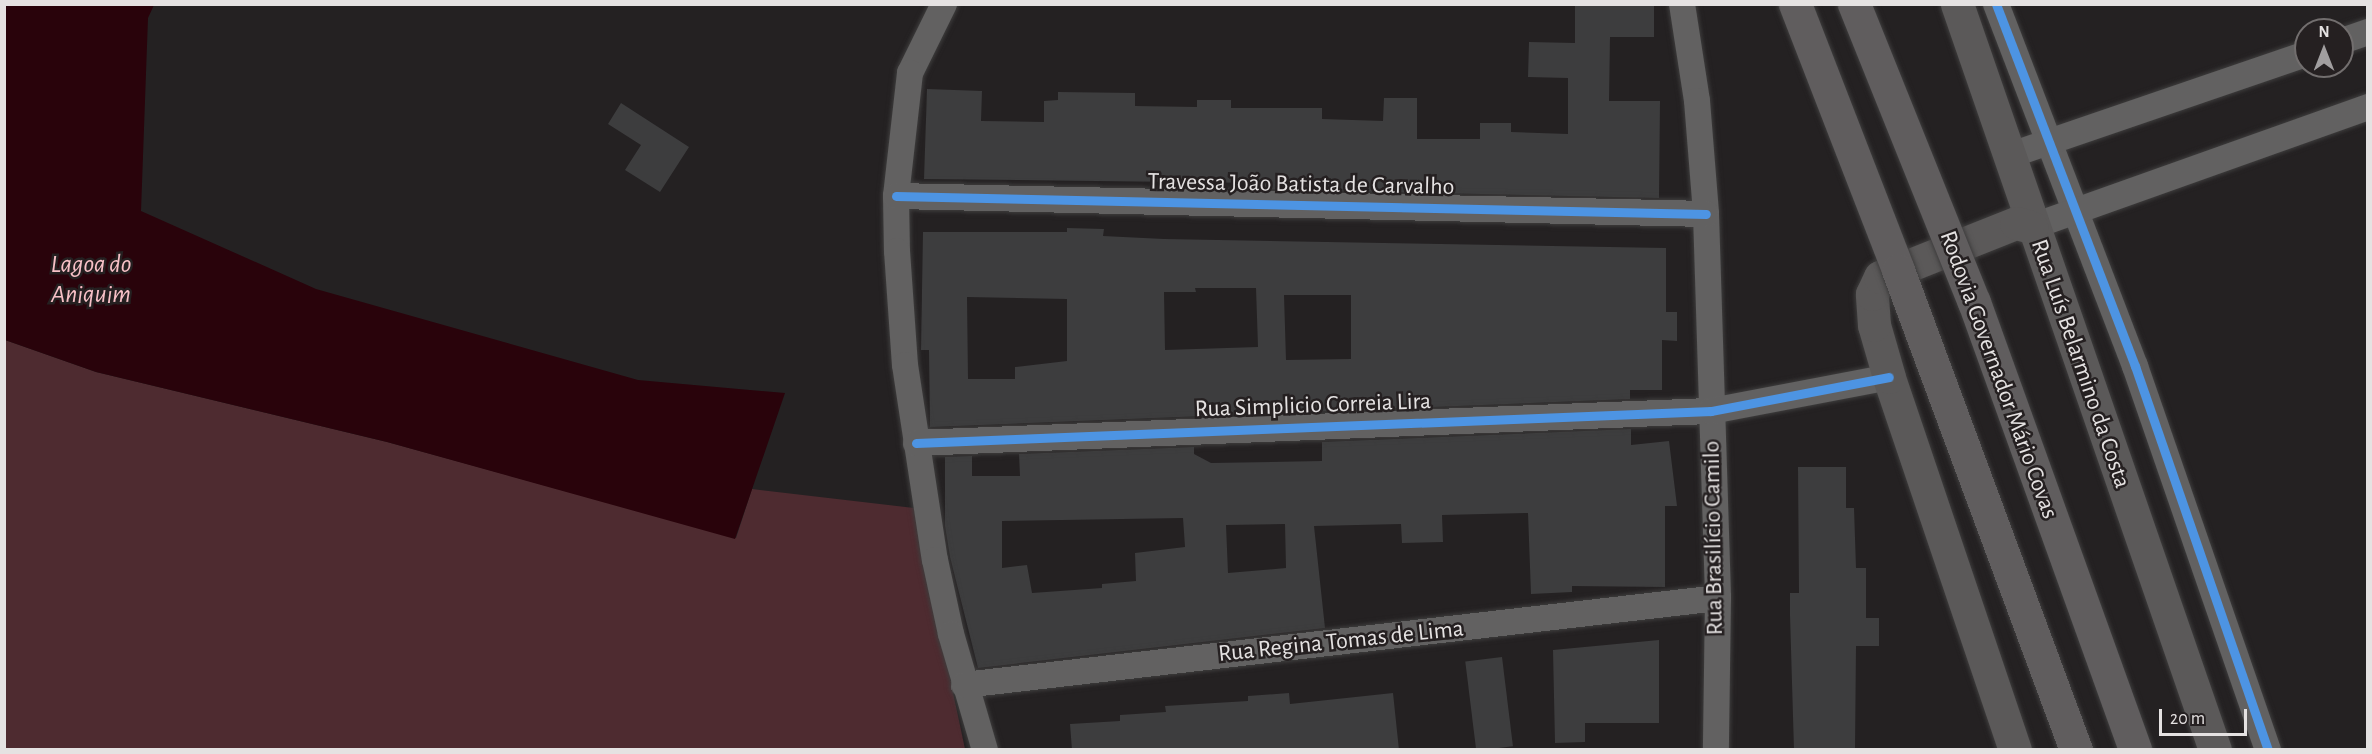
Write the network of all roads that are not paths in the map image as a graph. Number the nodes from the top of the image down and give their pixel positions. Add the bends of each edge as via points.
1 (944, 4) edge
2 (1682, 4) edge
3 (1795, 4) edge
4 (1854, 4) edge
5 (1957, 4) edge
6 (1996, 4) edge
7 (2294, 58) edge
8 (2367, 107) edge
9 (2048, 144) junction
10 (2008, 156) junction
11 (896, 196) junction
12 (1706, 214) junction
13 (2076, 214) junction
14 (2031, 227) junction
15 (1889, 377) junction
16 (1711, 411) junction
17 (916, 443) junction
18 (1718, 598) junction
19 (964, 685) junction
20 (985, 750) edge
21 (1716, 750) edge
22 (2015, 750) edge
23 (2076, 750) edge
24 (2135, 750) edge
25 (2215, 750) edge
26 (2268, 750) edge

1 - 11 street via 910,73
2 - 12 street, Rua Brasilício Camilo via 1697,101
3 - 23 highway, bridge
4 - 24 highway, Rodovia Governador Mário Covas, bridge via 1974,303
5 - 10 main road
6 - 9 street
7 - 9 street
8 - 13 street
9 - 10 street
9 - 13 street
10 - 14 main road
11 - 12 street, Travessa João Batista de Carvalho
11 - 17 street via 905,365
12 - 16 street, Rua Brasilício Camilo
13 - 14 street
13 - 26 street via 2135,366
14 - 15 main road, Rua Luís Belarmino da Costa via 2016,223 1880,277 1872,294 1874,326
14 - 25 main road, Rua Luís Belarmino da Costa
15 - 16 street, Rua Simplicio Correia Lira
15 - 22 main road, Rua Luís Belarmino da Costa
16 - 17 street, Rua Simplicio Correia Lira
16 - 18 street, Rua Brasilício Camilo
17 - 19 street via 935,560
18 - 19 street, Rua Regina Tomas de Lima
18 - 21 street, Rua Brasilício Camilo
19 - 20 street

